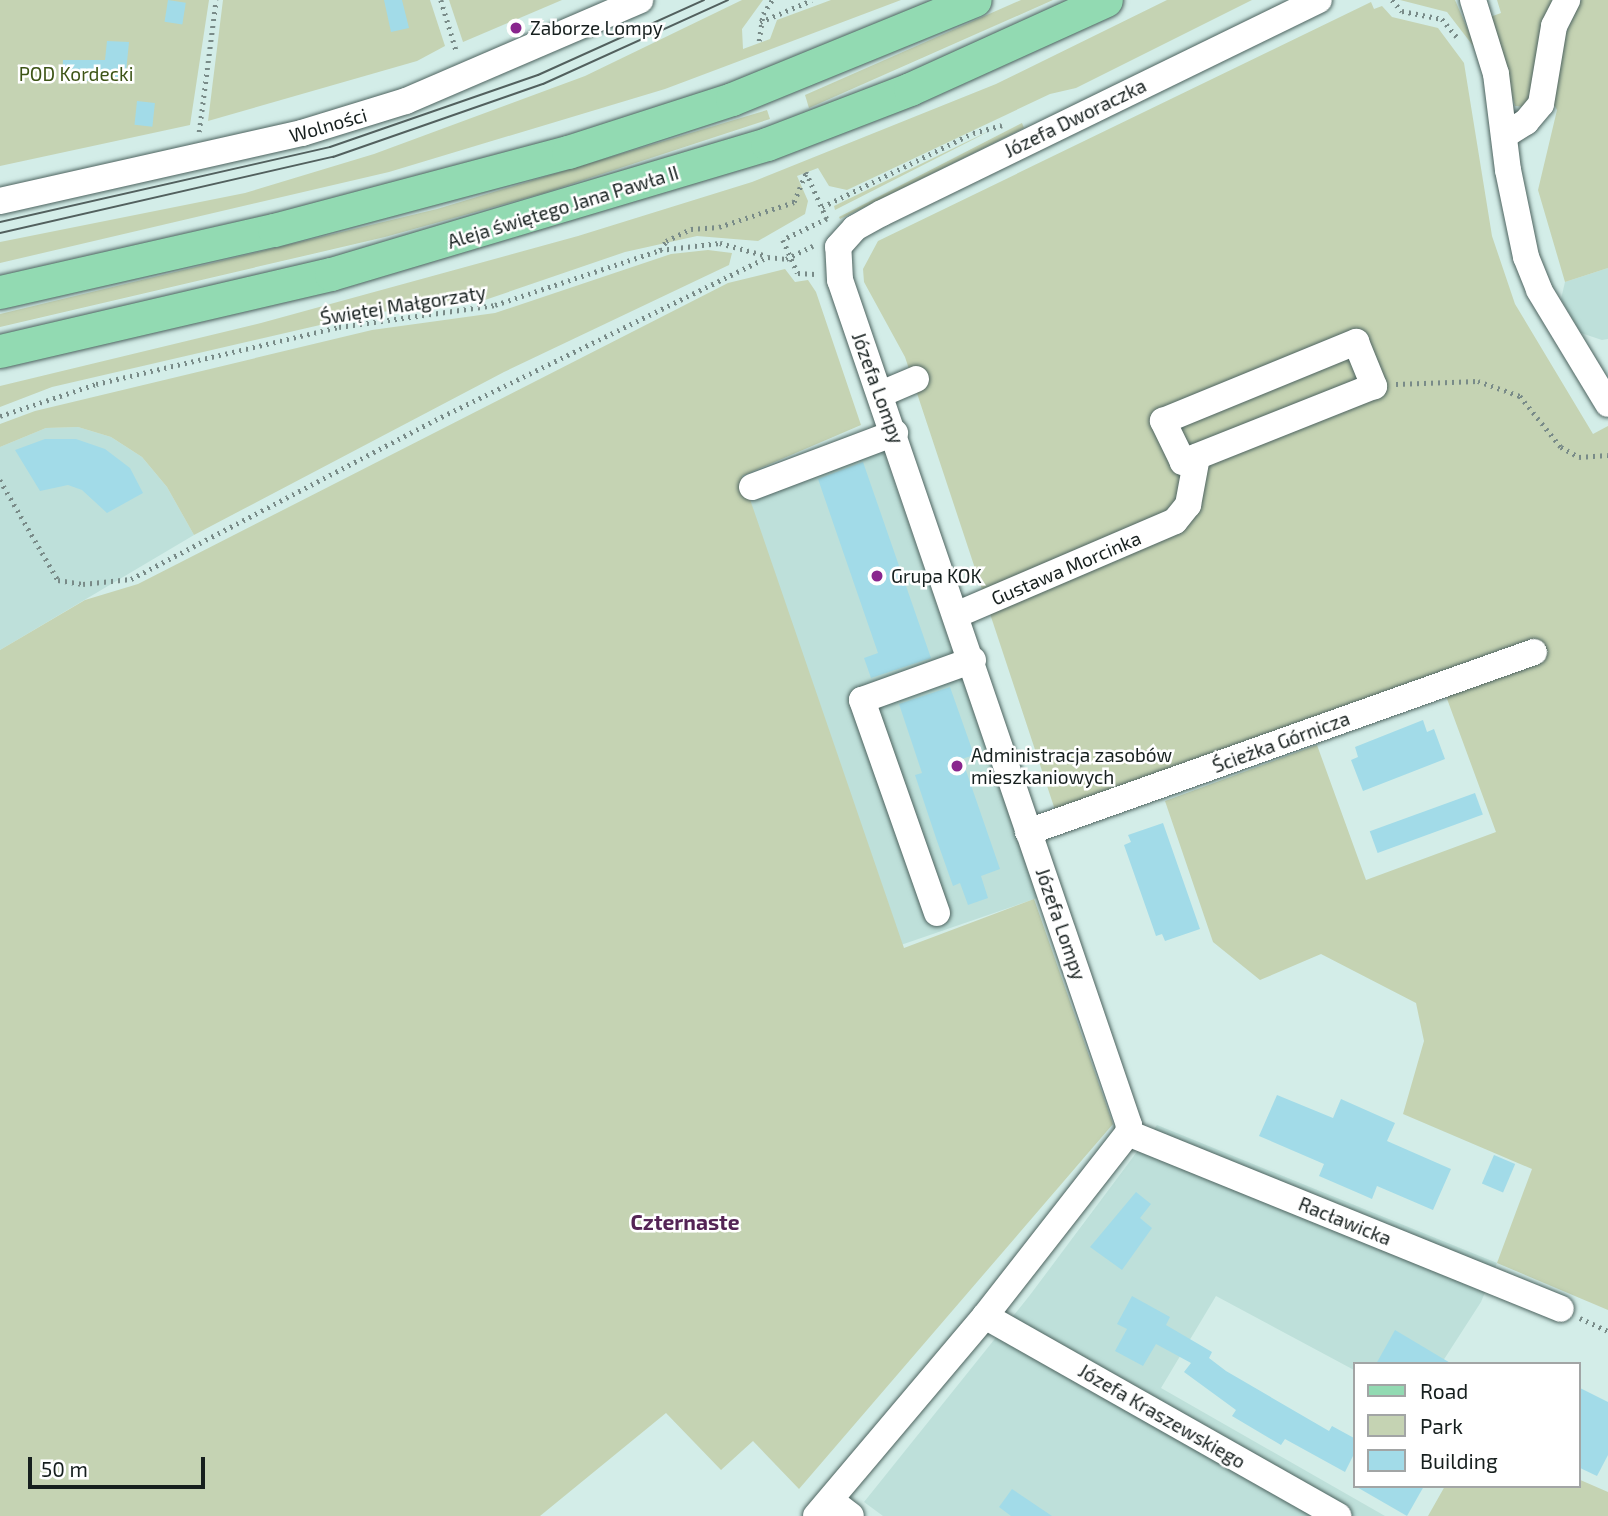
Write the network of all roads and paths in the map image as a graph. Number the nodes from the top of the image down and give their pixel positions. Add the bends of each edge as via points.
1 (216, 0) edge
2 (441, 0) edge
3 (640, 0) edge
4 (772, 0) edge
5 (812, 0) edge
6 (975, 0) edge
7 (1106, 0) edge
8 (1319, 0) edge
9 (1473, 0) edge
10 (1567, 0) edge
11 (760, 22) junction
12 (759, 41) dead end
13 (457, 53) dead end
14 (1003, 124) dead end
15 (199, 132) dead end
16 (1505, 135) junction
17 (806, 172) dead end
18 (0, 201) edge
19 (822, 207) dead end
20 (838, 247) junction
21 (660, 250) junction
22 (768, 257) junction
23 (0, 292) edge
24 (0, 351) edge
25 (1598, 366) edge
26 (916, 379) dead end
27 (1374, 386) junction
28 (881, 394) junction
29 (1608, 404) edge
30 (0, 415) edge
31 (895, 433) junction
32 (1608, 455) edge
33 (1197, 457) junction
34 (0, 480) edge
35 (752, 487) dead end
36 (956, 614) junction
37 (1534, 652) dead end
38 (973, 660) junction
39 (1028, 832) junction
40 (937, 913) dead end
41 (1128, 1133) junction
42 (1561, 1309) dead end
43 (985, 1316) junction
44 (832, 1511) edge
45 (1338, 1516) edge

1 - 15 path
2 - 13 path
3 - 18 street, Wolności via 406,101 290,136
4 - 11 path
5 - 11 path
6 - 23 main road via 732,99 568,152 274,230
7 - 24 main road, Aleja świętego Jana Pawła II via 910,89 743,152 331,274
8 - 20 street, Józefa Dworaczka via 873,217
9 - 16 street via 1496,74
10 - 16 street via 1554,26 1541,104 1526,122
11 - 12 path
14 - 19 path via 973,133
16 - 25 street via 1515,214 1539,290
17 - 21 path via 794,202 719,227 691,229 666,241
20 - 22 path via 815,245 786,259
20 - 28 street, Józefa Lompy via 840,280
21 - 22 path, Świętej Małgorzaty via 720,243
21 - 30 path, Świętej Małgorzaty via 495,304 339,327 96,384
22 - 34 path via 435,419 131,579 83,584 58,580
25 - 29 street
26 - 28 street
27 - 32 path via 1478,381 1520,396 1560,447 1579,457
27 - 33 street
27 - 33 street via 1356,342 1163,421 1182,462
28 - 31 street, Józefa Lompy
31 - 35 street
31 - 36 street, Józefa Lompy
33 - 36 street, Gustawa Morcinka via 1188,505 1175,521
36 - 38 street, Józefa Lompy
37 - 39 street, Ścieżka Górnicza
38 - 39 street, Józefa Lompy
38 - 40 street via 862,700
39 - 41 street, Józefa Lompy via 1127,1116
41 - 42 street, Racławicka
41 - 43 street
43 - 44 street
43 - 45 street, Józefa Kraszewskiego

